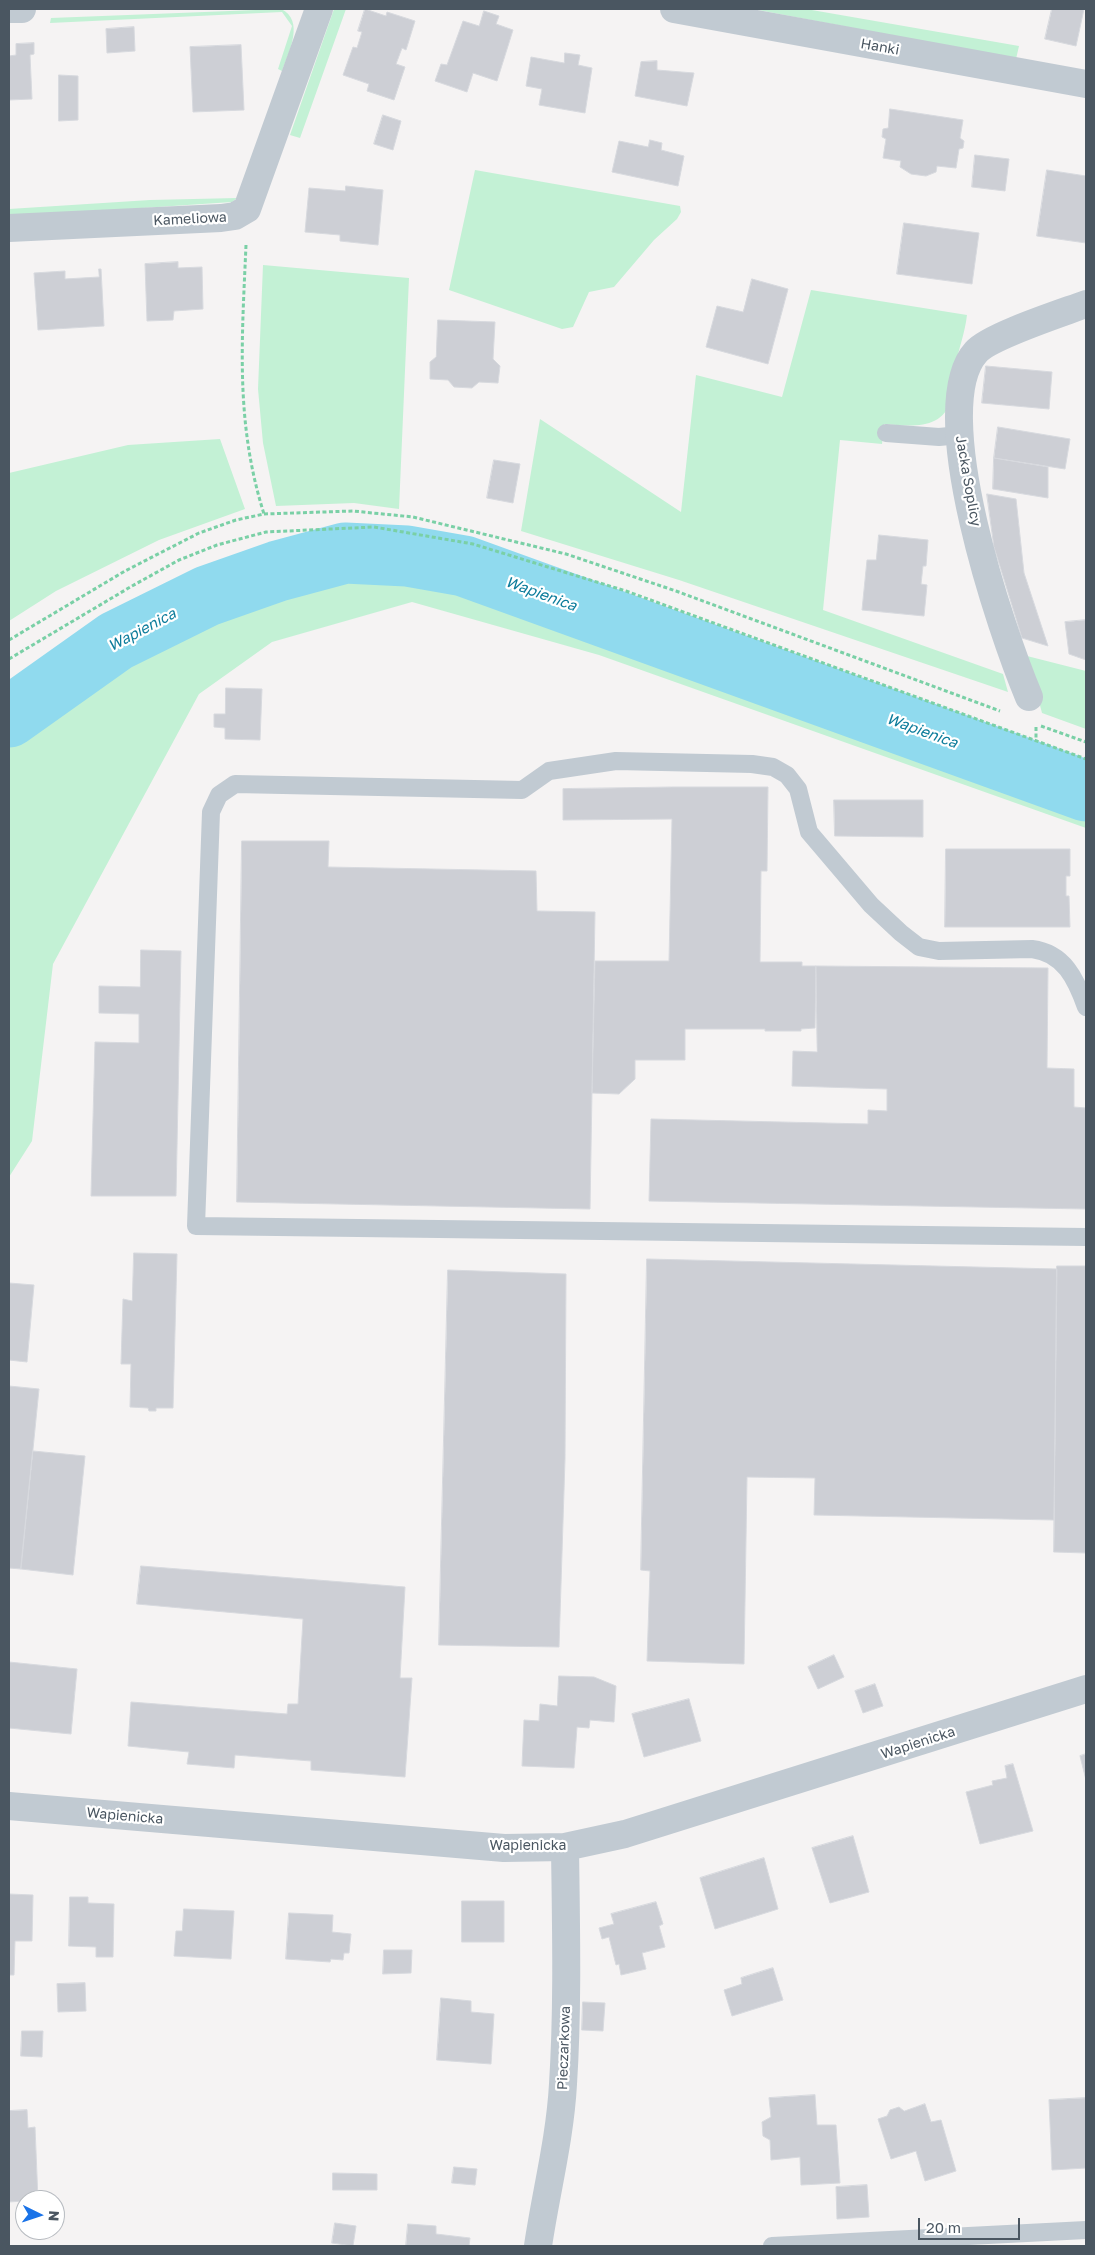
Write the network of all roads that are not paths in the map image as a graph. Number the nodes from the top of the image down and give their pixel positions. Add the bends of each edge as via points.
1 (9, 9) edge
2 (22, 9) edge
3 (319, 9) edge
4 (674, 9) edge
5 (1086, 84) edge
6 (9, 228) edge
7 (1086, 304) edge
8 (886, 434) dead end
9 (960, 434) junction
10 (1029, 698) dead end
11 (1086, 1007) edge
12 (1086, 1237) edge
13 (1086, 1689) edge
14 (9, 1806) edge
15 (565, 1848) junction
16 (1086, 2230) edge
17 (542, 2246) edge
18 (772, 2246) edge

1 - 2 street
3 - 6 street, Kameliowa via 247,209 235,216 221,218
4 - 5 street, Hanki
7 - 9 street, Jacka Soplicy via 995,339 974,353 962,385
8 - 9 lane via 939,437
9 - 10 street, Jacka Soplicy via 969,500 981,548 1012,655
11 - 12 lane via 1080,989 1067,969 1057,957 1045,951 939,951 919,947 872,905 809,832 798,790 787,775 773,767 616,761 549,770 522,790 235,784 219,795 211,812 196,1226
13 - 15 street, Wapienicka via 624,1834
14 - 15 street, Wapienicka via 504,1848
15 - 17 street, Pieczarkowa via 563,2085
16 - 18 lane

